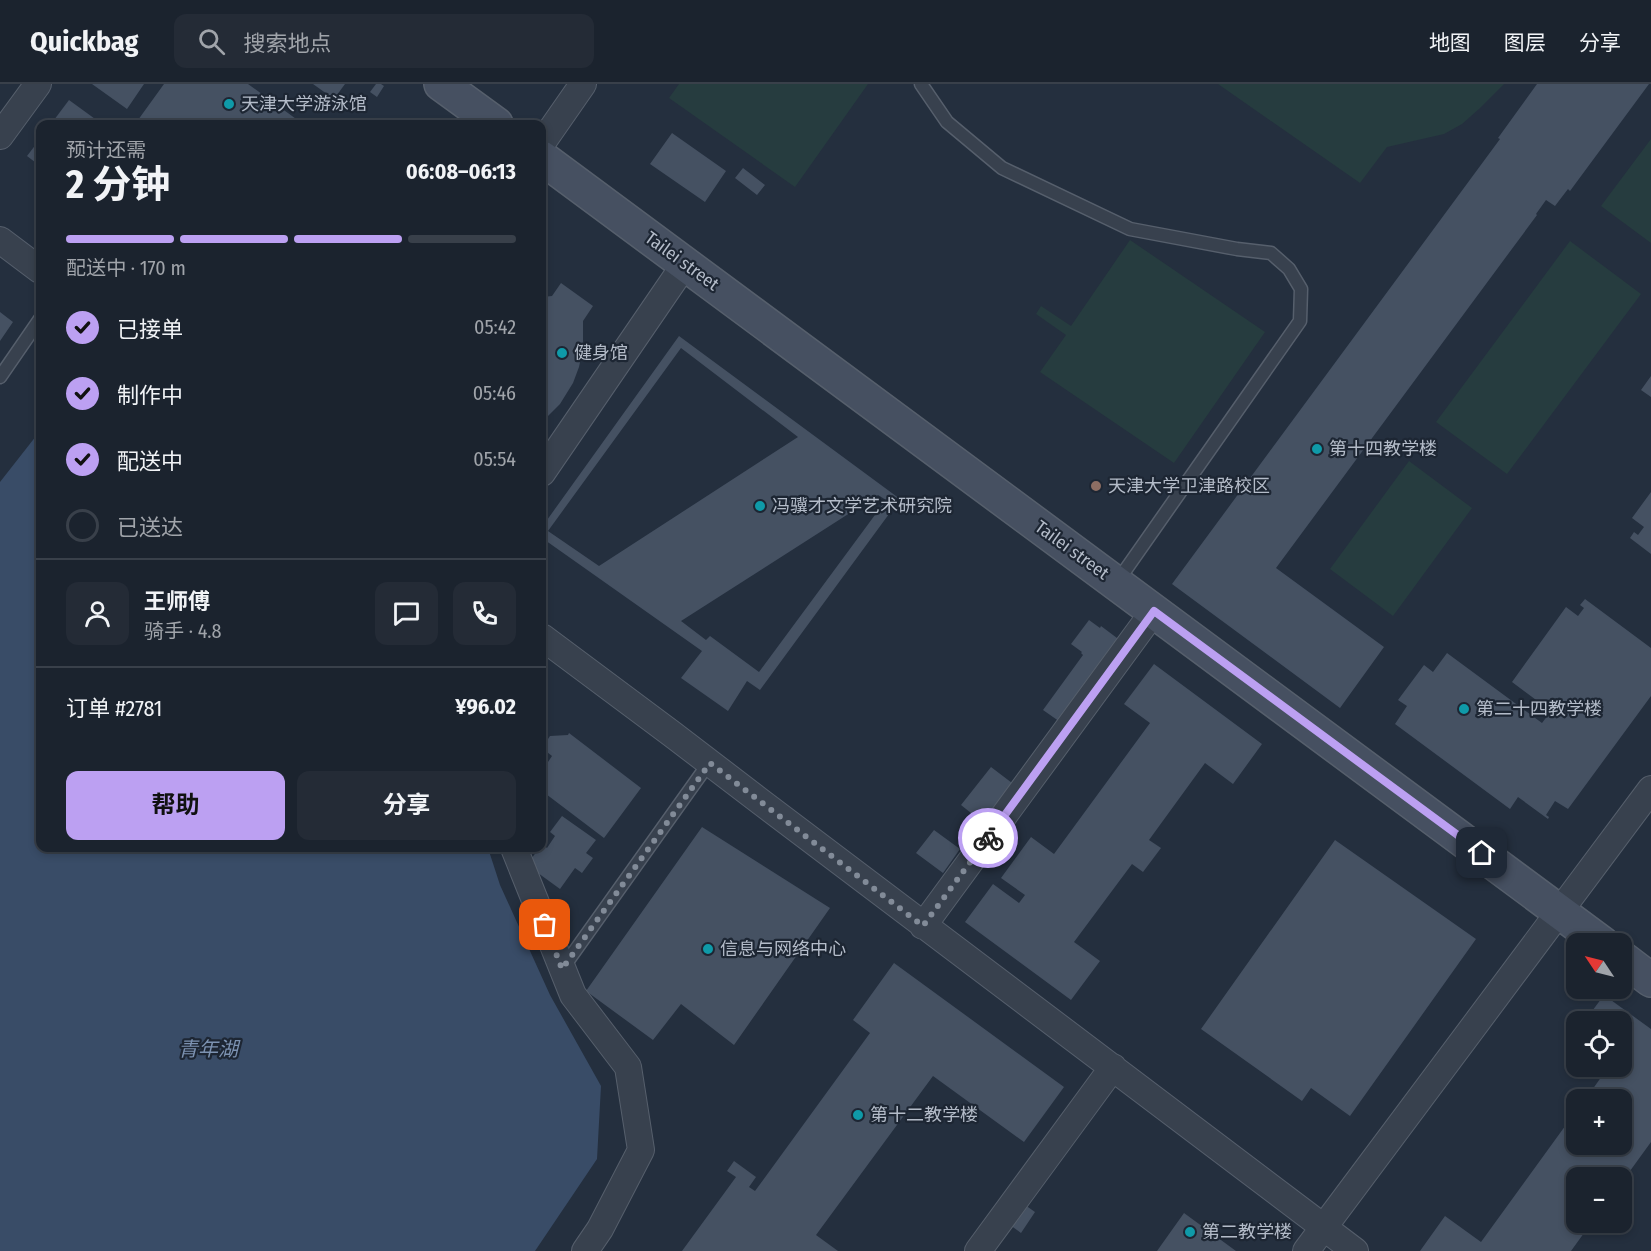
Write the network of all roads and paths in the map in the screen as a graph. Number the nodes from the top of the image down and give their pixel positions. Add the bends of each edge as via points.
1 (38, 84) edge
2 (441, 84) edge
3 (583, 84) edge
4 (921, 84) edge
5 (490, 120) edge
6 (0, 136) edge
7 (546, 136) edge
8 (546, 161) edge
9 (0, 240) edge
10 (685, 264) junction
11 (36, 267) edge
12 (36, 325) edge
13 (0, 377) edge
14 (546, 467) edge
15 (1116, 583) junction
16 (1154, 611) junction
17 (546, 640) edge
18 (710, 763) junction
19 (1651, 789) edge
20 (516, 852) edge
21 (1559, 910) junction
22 (923, 926) junction
23 (1589, 933) edge
24 (1632, 966) edge
25 (562, 969) junction
26 (1651, 980) edge
27 (1113, 1068) junction
28 (1324, 1227) junction
29 (585, 1251) edge
30 (978, 1251) edge
31 (1306, 1251) edge
32 (1355, 1251) edge

1 - 6 street
2 - 5 street
3 - 7 street
4 - 15 lane via 946,122 1002,168 1130,229 1272,253 1289,269 1301,289 1300,321
8 - 10 street, Tailei street
9 - 11 street
10 - 14 street
10 - 15 street, Tailei street
12 - 13 lane
15 - 16 street, Tailei street
16 - 21 street, Tailei street
16 - 22 street
17 - 18 street
18 - 22 street
18 - 25 lane
19 - 21 street
20 - 25 street
21 - 23 street, Tailei street
21 - 28 street
22 - 27 street
24 - 26 street
25 - 29 street via 573,995 628,1067 641,1150
27 - 28 street
27 - 30 street
28 - 31 street
28 - 32 street

